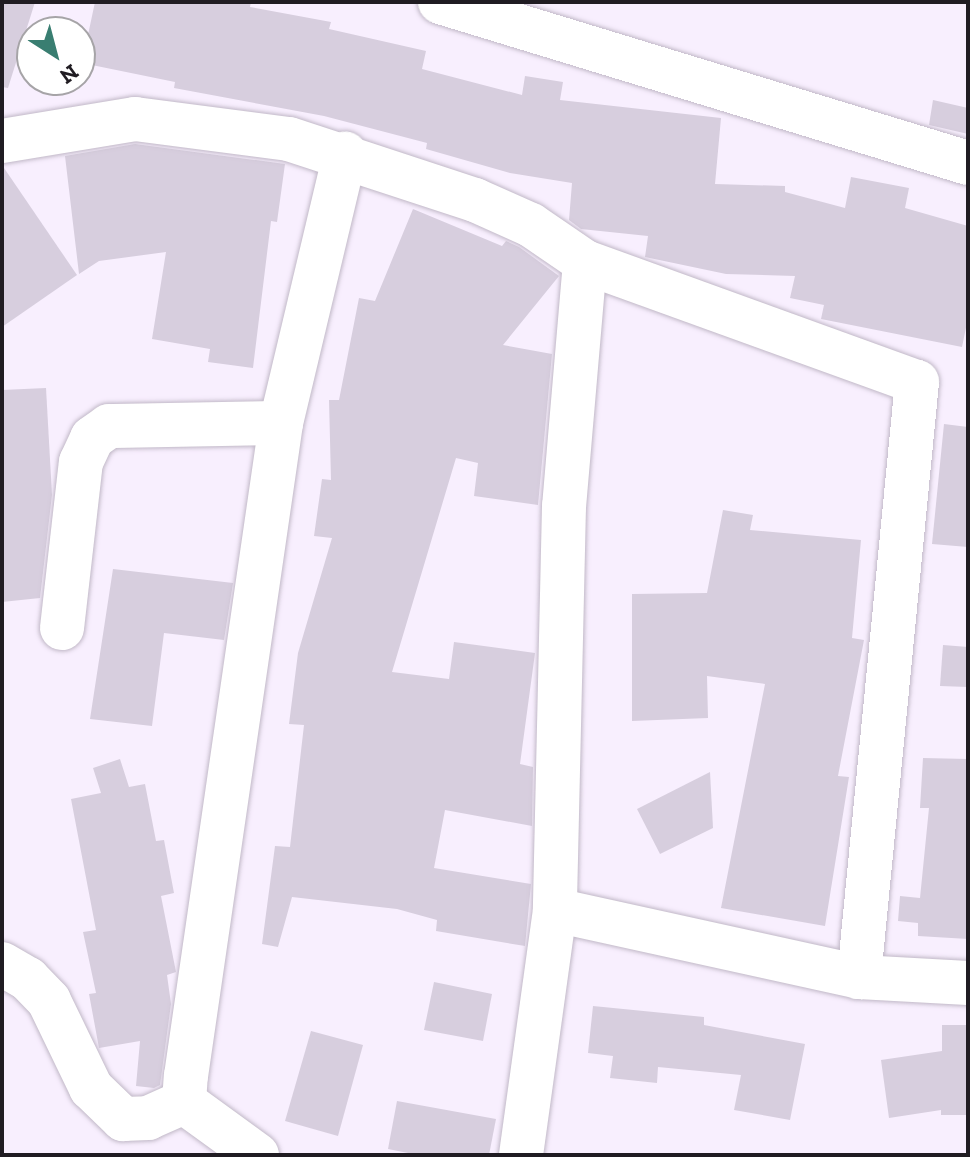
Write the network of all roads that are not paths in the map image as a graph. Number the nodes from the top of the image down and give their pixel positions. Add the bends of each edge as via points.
1 (440, 2) edge
2 (2, 141) edge
3 (345, 154) junction
4 (968, 163) edge
5 (585, 262) junction
6 (281, 423) junction
7 (62, 628) dead end
8 (555, 910) junction
9 (2, 964) edge
10 (859, 977) junction
11 (968, 983) edge
12 (184, 1102) junction
13 (257, 1155) edge
14 (521, 1155) edge

1 - 4 street
2 - 3 street via 135,119 289,139
3 - 5 street via 517,219
3 - 6 street
5 - 8 street via 564,506
5 - 10 street via 917,382
6 - 7 street via 109,426 92,438 81,462
6 - 12 street
8 - 10 street
8 - 14 street
9 - 12 street via 28,979 49,1001 91,1088 123,1119 148,1118
10 - 11 street
12 - 13 street

